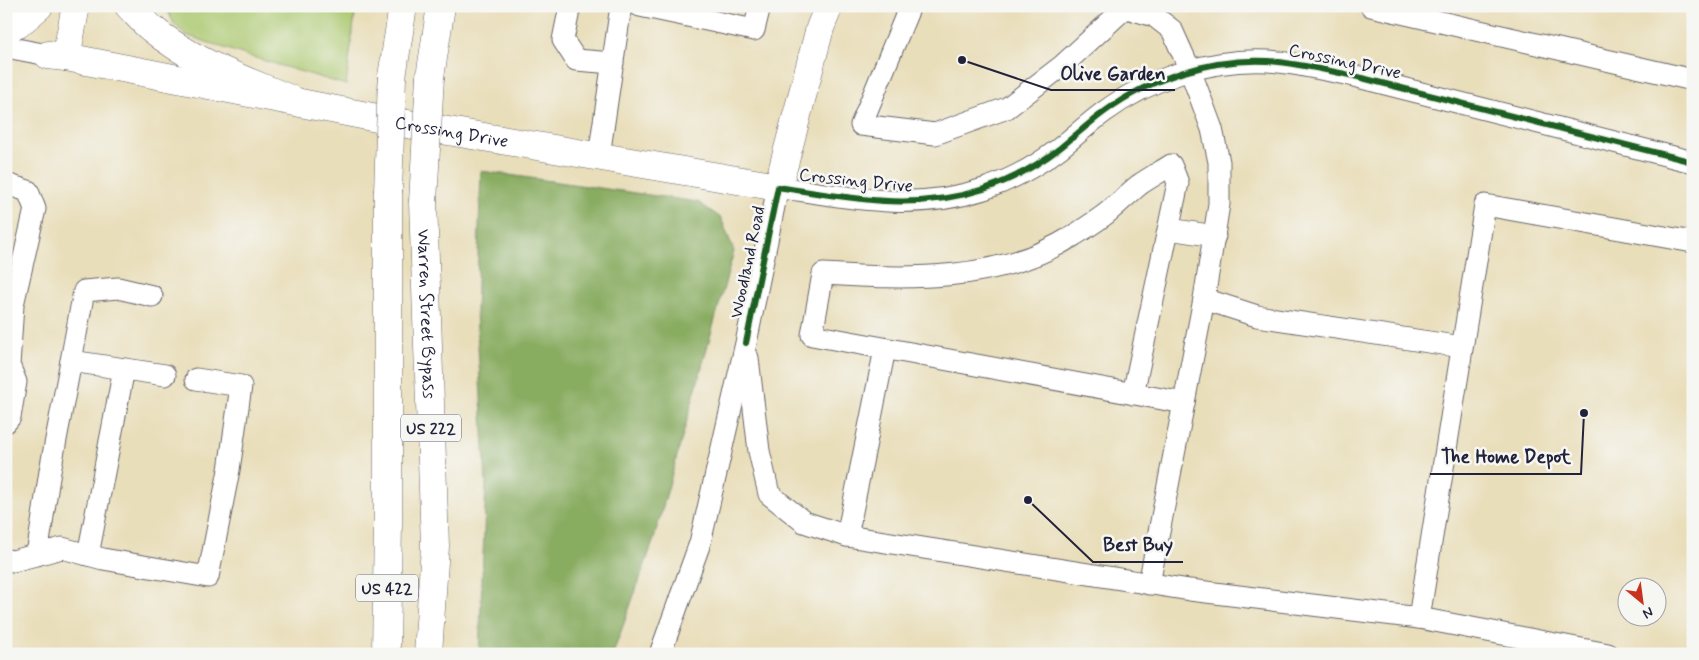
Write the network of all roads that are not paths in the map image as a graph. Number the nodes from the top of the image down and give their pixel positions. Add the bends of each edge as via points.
1 (38, 6) edge
2 (57, 6) edge
3 (76, 6) edge
4 (129, 6) edge
5 (398, 6) edge
6 (403, 6) edge
7 (570, 6) edge
8 (621, 6) edge
9 (640, 6) edge
10 (760, 6) edge
11 (829, 6) edge
12 (910, 6) edge
13 (1371, 6) edge
14 (1123, 7) edge
15 (441, 13) edge
16 (6, 29) edge
17 (397, 44) junction
18 (6, 47) edge
19 (57, 56) junction
20 (613, 63) junction
21 (1190, 70) junction
22 (1693, 80) edge
23 (297, 102) junction
24 (599, 156) junction
25 (1693, 162) edge
26 (6, 184) edge
27 (778, 187) junction
28 (1169, 229) junction
29 (1214, 236) junction
30 (1693, 242) edge
31 (152, 296) dead end
32 (1204, 299) junction
33 (10, 304) edge
34 (746, 343) junction
35 (1462, 346) junction
36 (885, 349) junction
37 (71, 361) junction
38 (124, 369) junction
39 (164, 375) dead end
40 (196, 379) dead end
41 (1133, 394) junction
42 (1184, 403) junction
43 (6, 422) edge
44 (388, 522) junction
45 (847, 536) junction
46 (37, 555) junction
47 (88, 555) junction
48 (6, 560) edge
49 (1149, 584) junction
50 (1419, 618) junction
51 (372, 654) edge
52 (386, 654) edge
53 (428, 654) edge
54 (660, 654) edge
55 (1608, 654) edge

1 - 16 main road via 18,24
2 - 19 main road
3 - 19 main road
4 - 23 main road via 170,42 218,68
5 - 17 main road
6 - 17 main road, Warren Street Bypass / US 222
7 - 20 street via 563,40 576,60
8 - 20 street
9 - 10 street via 754,30
11 - 27 main road, Woodland Road via 820,28
12 - 14 street via 861,124 935,134 1007,108 1063,65
13 - 22 street
14 - 21 street via 1154,16 1172,30
15 - 53 main road, Warren Street Bypass / US 222, bridge via 430,78 423,202 435,546
17 - 44 main road, Warren Street Bypass / US 222, bridge via 392,77 388,192
18 - 19 street, Crossing Drive
19 - 23 main road, Crossing Drive
20 - 24 street
21 - 25 street, Crossing Drive via 1248,61 1302,66 1363,78
21 - 27 street, Crossing Drive via 1160,80 1127,97 1045,159 984,189 951,198 916,202 878,201
21 - 29 street via 1212,129 1219,162 1219,204
23 - 24 main road, Crossing Drive
24 - 27 main road, Crossing Drive
26 - 33 street via 28,191 36,209
27 - 34 street, Woodland Road
28 - 29 street
28 - 36 street via 1178,183 1171,165 1139,185 1073,236 1047,251 1008,264 969,273 928,277 823,274 812,335
28 - 41 street
29 - 32 street
30 - 35 street via 1485,205
31 - 37 street via 118,288 84,291
32 - 35 street via 1257,316
32 - 42 street
33 - 43 street via 9,365 16,382 10,417
34 - 45 street via 759,452 769,494 804,522
34 - 54 street, Woodland Road via 700,543
35 - 50 street
36 - 41 street
36 - 45 street
37 - 38 street
37 - 46 street
38 - 39 street
38 - 47 street
40 - 47 street via 241,386 208,577
41 - 42 street
42 - 49 street
44 - 51 main road, US 222
44 - 52 main road, Warren Street Bypass / US 422
45 - 49 street
46 - 47 street via 62,548
46 - 48 street
49 - 50 street
50 - 55 street

